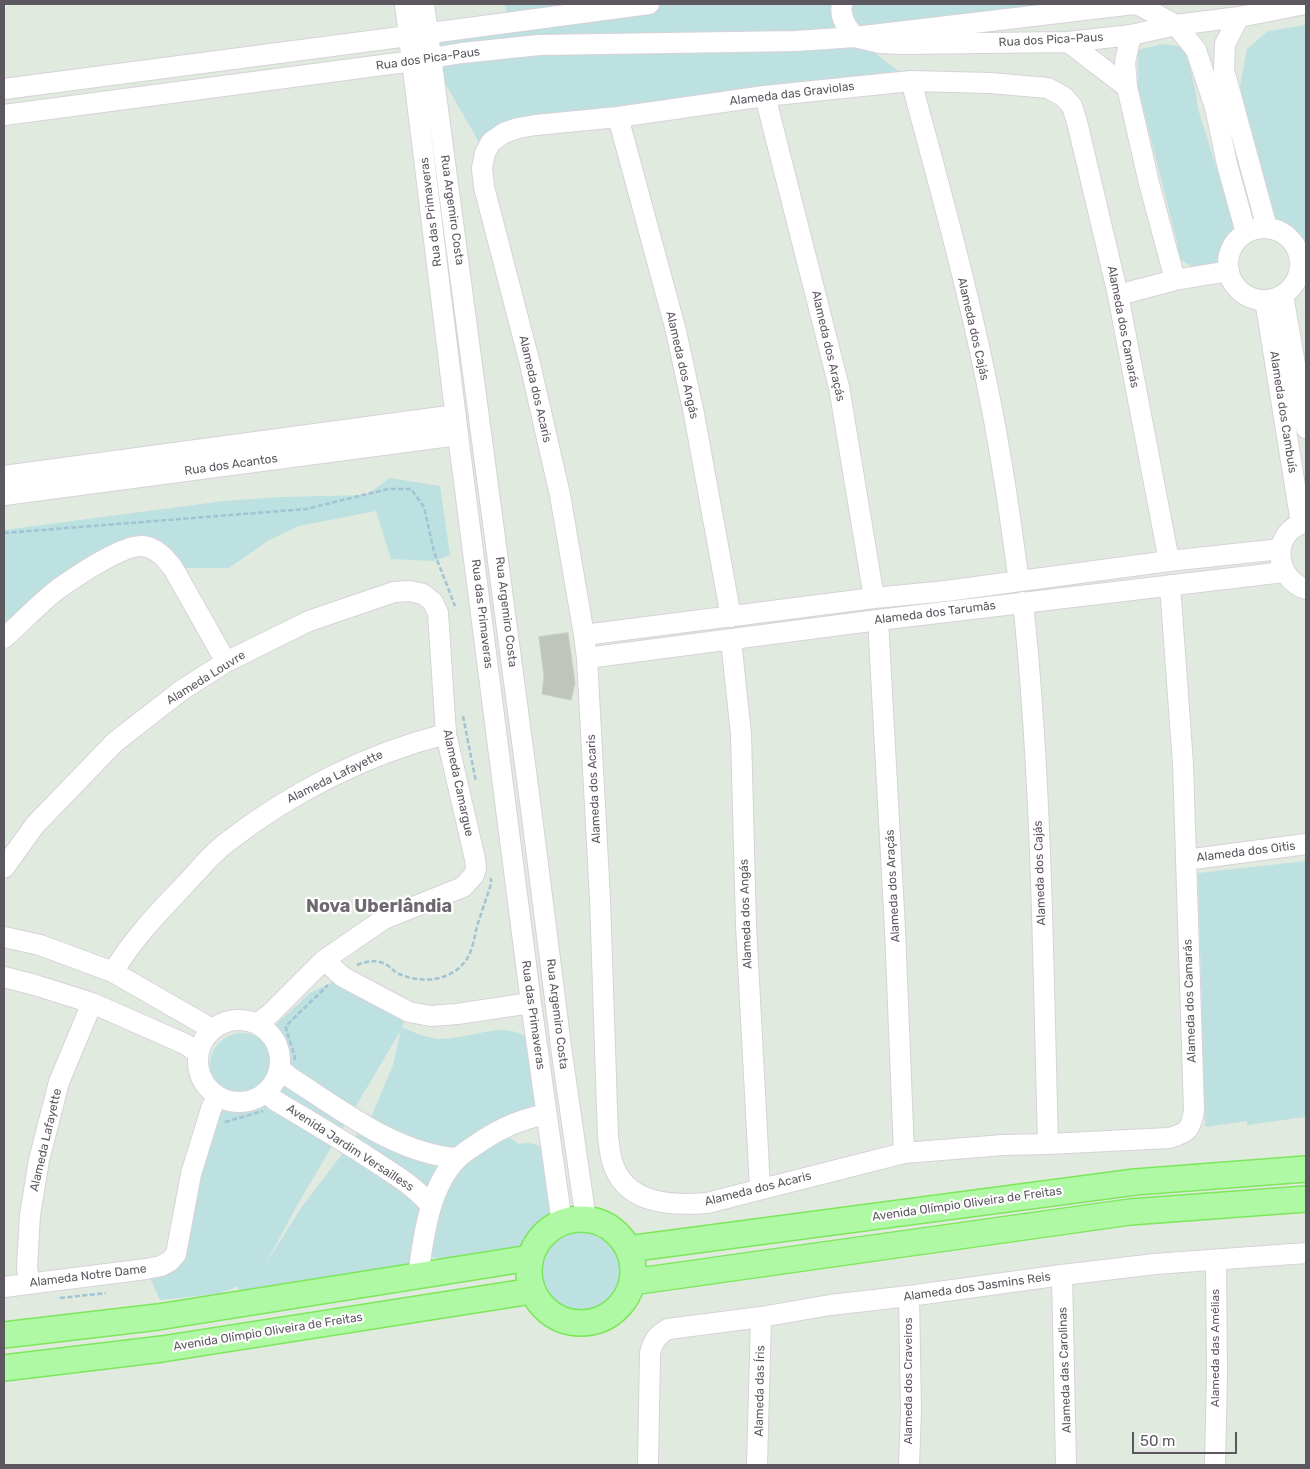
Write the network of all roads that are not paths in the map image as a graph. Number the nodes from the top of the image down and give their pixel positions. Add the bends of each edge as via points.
1 (405, 4) edge
2 (424, 4) edge
3 (650, 4) edge
4 (842, 4) edge
5 (1136, 4) edge
6 (1305, 4) edge
7 (1239, 17) junction
8 (1176, 26) junction
9 (418, 34) junction
10 (1130, 35) junction
11 (855, 37) junction
12 (1068, 42) junction
13 (422, 60) junction
14 (911, 81) junction
15 (1126, 87) junction
16 (4, 89) edge
17 (765, 96) junction
18 (1064, 97) joint
19 (1224, 105) junction
20 (4, 115) edge
21 (618, 117) junction
22 (518, 128) joint
23 (1251, 169) junction
24 (1230, 175) junction
25 (1267, 228) junction
26 (1246, 233) junction
27 (1303, 254) edge
28 (1229, 271) junction
29 (1175, 280) junction
30 (1118, 295) junction
31 (1274, 297) junction
32 (456, 415) junction
33 (1306, 428) edge
34 (458, 435) junction
35 (4, 476) edge
36 (4, 495) edge
37 (1304, 523) edge
38 (1281, 549) junction
39 (1168, 562) junction
40 (1094, 571) junction
41 (1284, 572) junction
42 (1019, 580) junction
43 (1170, 585) junction
44 (1306, 589) edge
45 (946, 591) junction
46 (1096, 594) junction
47 (874, 598) junction
48 (433, 602) joint
49 (1023, 602) junction
50 (799, 608) junction
51 (949, 611) junction
52 (731, 617) junction
53 (878, 620) junction
54 (802, 630) junction
55 (584, 635) junction
56 (4, 638) edge
57 (731, 640) junction
58 (587, 658) junction
59 (226, 662) junction
60 (446, 734) junction
61 (532, 809) junction
62 (507, 812) junction
63 (1306, 844) edge
64 (1186, 860) junction
65 (4, 868) edge
66 (4, 937) edge
67 (324, 960) junction
68 (113, 972) junction
69 (4, 977) edge
70 (531, 1002) junction
71 (92, 1003) junction
72 (258, 1023) junction
73 (212, 1029) junction
74 (538, 1052) junction
75 (198, 1053) junction
76 (562, 1054) junction
77 (286, 1074) junction
78 (218, 1096) junction
79 (271, 1097) junction
80 (546, 1114) junction
81 (365, 1124) junction
82 (1048, 1144) junction
83 (352, 1146) junction
84 (904, 1152) junction
85 (458, 1158) junction
86 (1306, 1169) edge
87 (760, 1188) junction
88 (1306, 1198) edge
89 (431, 1206) junction
90 (586, 1220) junction
91 (562, 1223) junction
92 (628, 1249) junction
93 (1306, 1253) edge
94 (530, 1258) junction
95 (1216, 1260) junction
96 (1062, 1275) junction
97 (418, 1277) junction
98 (632, 1282) junction
99 (29, 1283) junction
100 (4, 1287) edge
101 (532, 1291) junction
102 (909, 1296) junction
103 (210, 1308) junction
104 (761, 1316) junction
105 (4, 1334) edge
106 (212, 1341) junction
107 (4, 1368) edge
108 (648, 1465) edge
109 (758, 1465) edge
110 (909, 1465) edge
111 (1066, 1465) edge
112 (1215, 1465) edge

1 - 9 street
2 - 9 street, Rua Argemiro Costa
3 - 9 street, Rua dos Pica-Paus
4 - 11 street via 843,20
5 - 8 street
5 - 11 street, Rua dos Pica-Paus
6 - 7 street, Rua dos Pica-Paus
7 - 8 street, Rua dos Pica-Paus
7 - 19 street via 1225,44
8 - 10 street, Rua dos Pica-Paus
8 - 19 street via 1196,50
9 - 13 street, Rua Argemiro Costa
9 - 16 street, Rua dos Pica-Paus
10 - 12 street, Rua dos Pica-Paus
10 - 15 street via 1125,62
11 - 12 street, Rua dos Pica-Paus via 902,44
11 - 13 street, Rua dos Pica-Paus via 796,41 538,45
12 - 15 street
13 - 20 street, Rua dos Pica-Paus
13 - 32 street, Rua das Primaveras
13 - 61 street, Rua Argemiro Costa
14 - 17 street, Alameda das Graviolas
14 - 18 street, Alameda das Graviolas via 1048,88
14 - 42 street, Alameda dos Cajás via 981,359 1001,460
15 - 29 street
17 - 21 street, Alameda das Graviolas
17 - 47 street, Alameda dos Araçás via 839,387
18 - 30 street, Alameda dos Camarás via 1072,106 1077,122
19 - 23 street
19 - 24 street
21 - 22 street, Alameda das Graviolas
21 - 52 street, Alameda dos Angás via 678,340
22 - 55 street, Alameda dos Acaris via 492,142 485,153 482,168 484,187 560,495
23 - 24 street
23 - 25 street
24 - 26 street
25 - 26 street
25 - 27 street via 1288,236
26 - 28 street via 1231,249
27 - 31 street via 1296,282
28 - 29 street
28 - 31 street via 1238,289 1255,299
29 - 30 street
30 - 39 street, Alameda dos Camarás
31 - 33 street, Alameda dos Cambuís
31 - 37 street, Alameda dos Cambuís
32 - 34 street, Rua das Primaveras
32 - 35 street, Rua dos Acantos
34 - 36 street, Rua dos Acantos
34 - 62 street, Rua das Primaveras
37 - 38 street via 1291,530
38 - 39 street, Alameda dos Tarumãs
38 - 41 street
39 - 40 street, Alameda dos Tarumãs
40 - 42 street, Alameda dos Tarumãs
40 - 46 street
41 - 43 street, Alameda dos Tarumãs
41 - 44 street via 1291,581
42 - 45 street, Alameda dos Tarumãs
43 - 46 street, Alameda dos Tarumãs
43 - 64 street, Alameda dos Camarás via 1183,764
45 - 47 street, Alameda dos Tarumãs
45 - 51 street
46 - 49 street, Alameda dos Tarumãs
47 - 50 street, Alameda dos Tarumãs
48 - 59 street, Alameda Louvre via 410,590 394,592 308,621
48 - 60 street, Alameda Camargue via 440,625
49 - 51 street, Alameda dos Tarumãs
49 - 82 street, Alameda dos Cajás via 1041,882
50 - 52 street, Alameda dos Tarumãs
50 - 54 street
51 - 53 street, Alameda dos Tarumãs
52 - 55 street, Alameda dos Tarumãs
53 - 54 street, Alameda dos Tarumãs
53 - 84 street, Alameda dos Araçás
54 - 57 street, Alameda dos Tarumãs
55 - 58 street, Alameda dos Acaris
56 - 59 street via 59,589 112,555 133,546 144,546 164,557 173,568
57 - 58 street, Alameda dos Tarumãs
57 - 87 street, Alameda dos Angás via 741,734 746,925
58 - 87 street, Alameda dos Acaris via 608,1138 612,1161 620,1179 636,1194 657,1202 707,1203
59 - 65 street, Alameda Louvre via 182,690 115,742 35,825
60 - 67 street, Alameda Camargue via 476,868 482,875 451,893 384,919
60 - 68 street, Alameda Lafayette via 382,753 297,794 224,844 154,918
61 - 62 street
61 - 76 street, Rua Argemiro Costa
62 - 70 street, Rua das Primaveras
63 - 64 street, Alameda dos Oitis
64 - 82 street, Alameda dos Camarás via 1194,1110 1188,1130 1169,1138
66 - 68 street via 40,945
67 - 70 street via 343,977 409,1012 431,1016 457,1014
67 - 72 street
68 - 73 street
69 - 71 street
70 - 74 street, Rua das Primaveras
71 - 75 street via 185,1044
71 - 99 street, Alameda Lafayette via 59,1082 39,1160 30,1214
72 - 73 street via 229,1020
72 - 77 street via 277,1042
73 - 75 street
74 - 76 street via 554,1050
74 - 80 street, Rua das Primaveras
75 - 78 street via 201,1078
76 - 90 street, Rua Argemiro Costa
77 - 79 street via 275,1082
77 - 81 street
78 - 79 street via 242,1102
78 - 99 street, Alameda Notre Dame via 190,1174 179,1243 170,1261 146,1269
79 - 83 street, Avenida Jardim Versailless
80 - 85 street via 496,1130
80 - 91 street, Rua das Primaveras
81 - 83 street
81 - 85 street via 405,1146 441,1157
82 - 84 street, Alameda dos Camarás
83 - 89 street, Avenida Jardim Versailless via 408,1183
84 - 87 street, Alameda dos Acaris
85 - 89 street via 445,1175
86 - 92 main road, Avenida Olímpio Oliveira de Freitas via 1135,1182
88 - 98 main road via 1130,1212
89 - 97 street
90 - 91 main road
90 - 92 main road via 603,1224 618,1235
91 - 94 main road via 542,1238
92 - 98 main road
93 - 95 street, Alameda dos Jasmins Reis
94 - 97 main road
94 - 101 main road
95 - 96 street, Alameda dos Jasmins Reis
95 - 112 street, Alameda das Amélias
96 - 102 street, Alameda dos Jasmins Reis
96 - 111 street, Alameda das Carolinas
97 - 103 main road
98 - 101 main road via 621,1305 600,1320 588,1323 558,1318 542,1307
99 - 100 street, Alameda Notre Dame
101 - 106 main road, Avenida Olímpio Oliveira de Freitas
102 - 104 street, Alameda dos Jasmins Reis
102 - 110 street, Alameda dos Craveiros
103 - 105 main road
103 - 106 main road
104 - 108 street, Alameda dos Jasmins Reis via 668,1329 653,1341 650,1353
104 - 109 street, Alameda das Íris
106 - 107 main road, Avenida Olímpio Oliveira de Freitas

